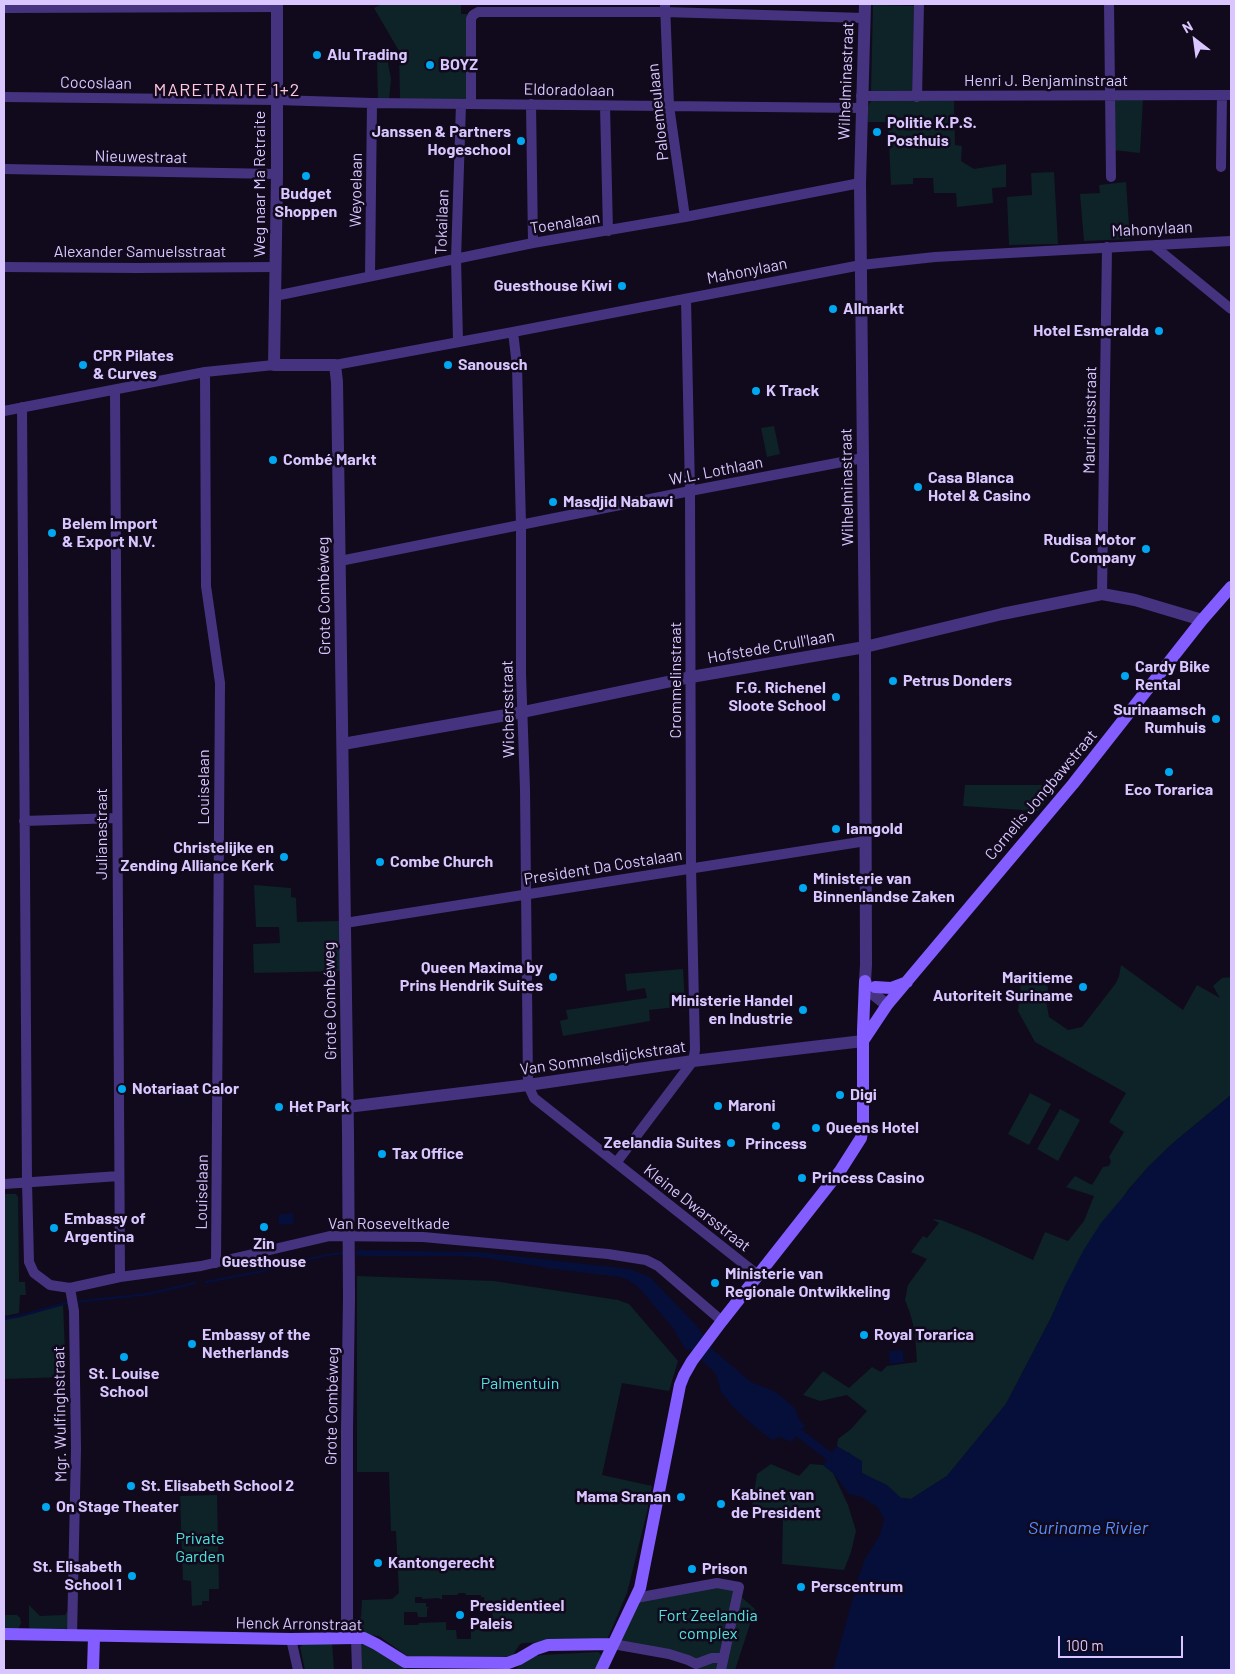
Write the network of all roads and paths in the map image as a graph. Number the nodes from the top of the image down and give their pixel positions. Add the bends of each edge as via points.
1 (865, 4) edge
2 (919, 4) edge
3 (1109, 4) edge
4 (277, 5) edge
5 (4, 8) edge
6 (665, 8) edge
7 (864, 18) junction
8 (1226, 95) edge
9 (917, 96) junction
10 (1109, 96) junction
11 (4, 97) edge
12 (277, 100) junction
13 (861, 102) junction
14 (372, 104) junction
15 (466, 104) junction
16 (532, 104) junction
17 (605, 106) junction
18 (669, 106) junction
19 (1221, 168) dead end
20 (4, 169) edge
21 (277, 174) junction
22 (1111, 177) dead end
23 (860, 183) junction
24 (685, 217) junction
25 (608, 231) junction
26 (1231, 240) edge
27 (533, 243) junction
28 (1154, 246) junction
29 (1107, 247) junction
30 (456, 259) junction
31 (861, 265) junction
32 (4, 266) edge
33 (276, 267) junction
34 (370, 276) junction
35 (275, 296) junction
36 (686, 299) junction
37 (1231, 309) edge
38 (513, 332) junction
39 (458, 342) junction
40 (274, 365) junction
41 (335, 365) junction
42 (205, 372) junction
43 (114, 390) junction
44 (22, 407) junction
45 (4, 411) edge
46 (863, 458) junction
47 (690, 491) junction
48 (521, 525) junction
49 (340, 561) junction
50 (1231, 587) edge
51 (1102, 594) junction
52 (1202, 620) junction
53 (865, 647) junction
54 (691, 677) junction
55 (522, 712) junction
56 (343, 744) junction
57 (117, 818) junction
58 (24, 821) junction
59 (866, 841) junction
60 (691, 868) junction
61 (527, 895) junction
62 (345, 923) junction
63 (869, 980) junction
64 (907, 982) junction
65 (890, 1002) junction
66 (863, 1041) junction
67 (693, 1061) junction
68 (528, 1085) junction
69 (347, 1107) junction
70 (616, 1163) junction
71 (120, 1176) junction
72 (27, 1182) junction
73 (4, 1184) edge
74 (349, 1239) junction
75 (216, 1263) junction
76 (758, 1275) junction
77 (120, 1277) junction
78 (71, 1290) junction
79 (722, 1321) junction
80 (636, 1598) junction
81 (4, 1634) edge
82 (72, 1636) junction
83 (94, 1636) junction
84 (351, 1638) junction
85 (291, 1640) junction
86 (613, 1644) junction
87 (723, 1658) junction
88 (698, 1667) edge
89 (94, 1670) edge
90 (298, 1670) edge
91 (357, 1670) edge
92 (601, 1670) edge
93 (721, 1670) edge

1 - 7 street, Wilhelminastraat
2 - 9 street
3 - 10 street
4 - 5 street
4 - 12 street, Weg naar Ma Retraite
6 - 7 street
6 - 15 street, Tokailaan via 475,13 471,19
6 - 18 street, Paloemeulaan
7 - 13 street, Wilhelminastraat
8 - 10 street, Henri J. Benjaminstraat
8 - 19 street
9 - 10 street, Henri J. Benjaminstraat
9 - 13 street, Henri J. Benjaminstraat
10 - 22 street
11 - 12 street, Cocoslaan
12 - 14 street, Eldoradolaan
12 - 21 street, Weg naar Ma Retraite
13 - 18 street, Eldoradolaan
13 - 23 street, Wilhelminastraat
14 - 15 street, Eldoradolaan
14 - 34 street, Weyoelaan
15 - 16 street, Eldoradolaan
15 - 30 street, Tokailaan
16 - 17 street, Eldoradolaan
16 - 27 street
17 - 18 street, Eldoradolaan
17 - 25 street
18 - 24 street, Paloemeulaan
20 - 21 street, Nieuwestraat
21 - 33 street, Weg naar Ma Retraite
23 - 24 street, Toenalaan
23 - 31 street, Wilhelminastraat
24 - 25 street, Toenalaan
25 - 27 street, Toenalaan
26 - 28 street, Mahonylaan
27 - 30 street, Toenalaan
28 - 29 street, Mahonylaan
28 - 37 street
29 - 31 street, Mahonylaan via 935,257
29 - 51 street, Mauriciusstraat
30 - 34 street, Toenalaan
30 - 39 street, Tokailaan
31 - 36 street, Mahonylaan
31 - 46 street, Wilhelminastraat
32 - 33 street, Alexander Samuelsstraat
33 - 35 street, Weg naar Ma Retraite
34 - 35 street, Toenalaan
35 - 40 street, Weg naar Ma Retraite
36 - 38 street, Mahonylaan
36 - 47 street, Crommelinstraat
38 - 39 street, Mahonylaan
38 - 48 street, Wichersstraat via 517,366
39 - 41 street, Mahonylaan
40 - 41 street, Mahonylaan
40 - 42 street
41 - 49 street, Grote Combéweg via 338,382
42 - 43 street
42 - 75 street, Louiselaan via 206,586 220,683
43 - 44 street
43 - 57 street, Julianastraat
44 - 45 street
44 - 58 street
46 - 47 street, W.L. Lothlaan
46 - 53 street, Wilhelminastraat
47 - 48 street, W.L. Lothlaan
47 - 54 street, Crommelinstraat
48 - 49 street, W.L. Lothlaan
48 - 55 street, Wichersstraat
49 - 56 street, Grote Combéweg
50 - 52 main road, Cornelis Jongbawstraat
51 - 52 street, Hofstede Crull'laan
51 - 53 street, Hofstede Crull'laan
52 - 64 main road, Cornelis Jongbawstraat via 1073,784
53 - 54 street, Hofstede Crull'laan
53 - 59 street, Wilhelminastraat
54 - 55 street, Hofstede Crull'laan
54 - 60 street, Crommelinstraat
55 - 56 street, Hofstede Crull'laan
55 - 61 street, Wichersstraat
56 - 62 street, Grote Combéweg
57 - 58 street
57 - 71 street, Julianastraat
58 - 72 street
59 - 60 street, President Da Costalaan
59 - 63 street, Wilhelminastraat
60 - 61 street, President Da Costalaan
60 - 67 street, Crommelinstraat
61 - 62 street, President Da Costalaan
61 - 68 street, Wichersstraat
62 - 69 street, Grote Combéweg
63 - 64 main road via 891,988
63 - 65 street via 872,992
63 - 66 main road
64 - 65 main road, Cornelis Jongbawstraat
65 - 66 main road, Cornelis Jongbawstraat
66 - 67 street, Van Sommelsdijckstraat
66 - 76 main road via 861,1138 840,1171
67 - 68 street, Van Sommelsdijckstraat
67 - 70 street
68 - 69 street, Van Sommelsdijckstraat
68 - 70 street, Kleine Dwarsstraat via 534,1098
69 - 74 street, Grote Combéweg
70 - 76 street, Kleine Dwarsstraat
71 - 72 street
71 - 77 street, Julianastraat
72 - 73 street
72 - 78 street, Van Roseveltkade via 29,1262 40,1278
74 - 75 street, Van Roseveltkade via 330,1236
74 - 79 street, Van Roseveltkade via 423,1236 646,1260 658,1266
74 - 84 street, Grote Combéweg
75 - 77 street, Van Roseveltkade
76 - 79 main road
77 - 78 street, Van Roseveltkade
78 - 82 street, Mgr. Wulfinghstraat via 76,1449
79 - 80 main road via 692,1361 680,1385 650,1544
80 - 86 main road
80 - 87 street via 717,1583 739,1587
81 - 82 main road, Henck Arronstraat
82 - 83 main road, Henck Arronstraat
83 - 85 main road, Henck Arronstraat
83 - 89 main road
84 - 85 main road, Henck Arronstraat
84 - 86 main road, Henck Arronstraat via 364,1638 405,1662 508,1663 548,1645
84 - 91 street
85 - 90 street
86 - 88 street via 669,1654
86 - 92 main road
87 - 88 street via 712,1658
87 - 93 street

